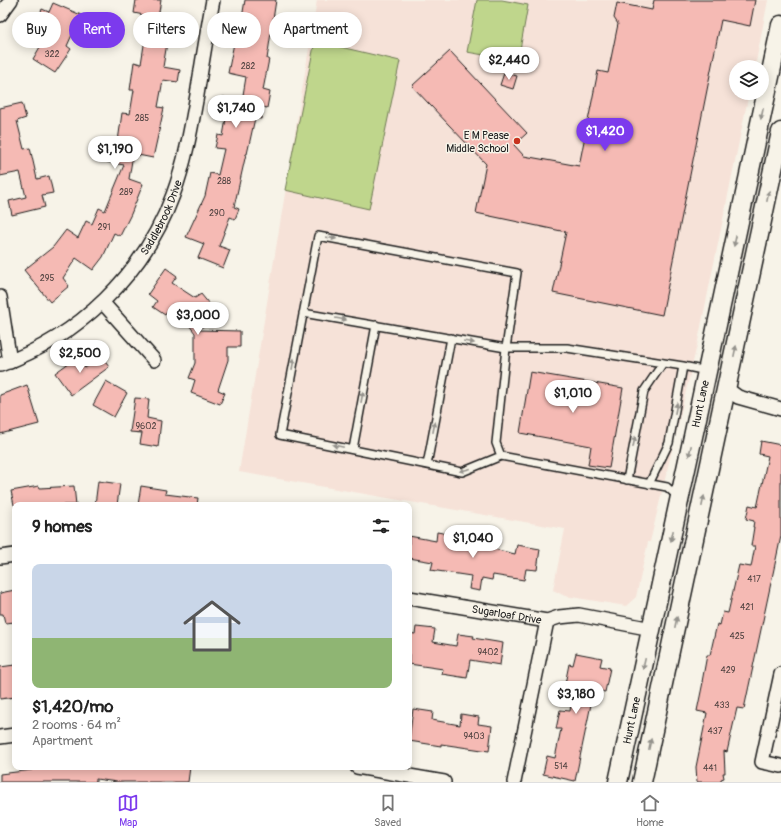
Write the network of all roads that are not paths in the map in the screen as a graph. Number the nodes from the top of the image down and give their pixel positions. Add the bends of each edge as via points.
1 (11, 0) edge
2 (213, 0) edge
3 (0, 15) edge
4 (781, 24) edge
5 (779, 49) edge
6 (781, 132) edge
7 (0, 297) edge
8 (103, 303) junction
9 (303, 313) junction
10 (376, 325) junction
11 (451, 338) junction
12 (506, 348) junction
13 (154, 360) dead end
14 (5, 363) edge
15 (663, 363) junction
16 (683, 366) junction
17 (707, 371) junction
18 (727, 389) junction
19 (781, 409) edge
20 (353, 449) junction
21 (501, 456) junction
22 (427, 465) junction
23 (627, 480) junction
24 (650, 484) junction
25 (680, 498) junction
26 (694, 540) junction
27 (12, 555) edge
28 (0, 557) edge
29 (412, 598) edge
30 (547, 621) junction
31 (652, 629) junction
32 (781, 674) edge
33 (12, 735) edge
34 (0, 737) edge
35 (781, 766) edge
36 (374, 770) edge
37 (444, 782) edge
38 (514, 782) edge
39 (618, 782) edge
40 (642, 782) edge

1 - 3 street
2 - 8 street, Saddlebrook Drive via 193,119 173,196 138,263
4 - 5 main road, Hunt Lane
5 -> 17 main road, Hunt Lane
18 -> 6 main road
7 - 14 street
8 - 13 street
8 - 14 street, Saddlebrook Drive via 57,338 35,351
9 -> 10 lane
9 -> 12 lane via 318,236 365,244 517,272
20 -> 9 lane via 280,434
10 - 11 lane
20 -> 10 lane
11 -> 12 lane
22 -> 11 lane
12 - 15 lane via 567,348
12 - 21 lane via 496,443
15 - 16 lane
23 -> 15 lane via 644,391
16 - 17 lane
24 -> 16 lane via 669,443
17 - 18 main road
17 -> 25 main road, Hunt Lane
18 - 19 street via 738,397
26 -> 18 main road
20 - 22 lane
21 -> 22 lane via 462,472
21 - 23 lane
23 - 24 lane
24 - 25 lane via 666,487
25 - 26 main road via 689,514
25 -> 31 main road, Hunt Lane
40 -> 26 main road
27 - 28 street
29 - 30 street, Sugarloaf Drive
30 - 31 street, Sugarloaf Drive via 579,615
30 - 38 street
31 -> 39 main road, Hunt Lane
32 - 35 street via 762,762
33 - 34 street
36 - 37 street

